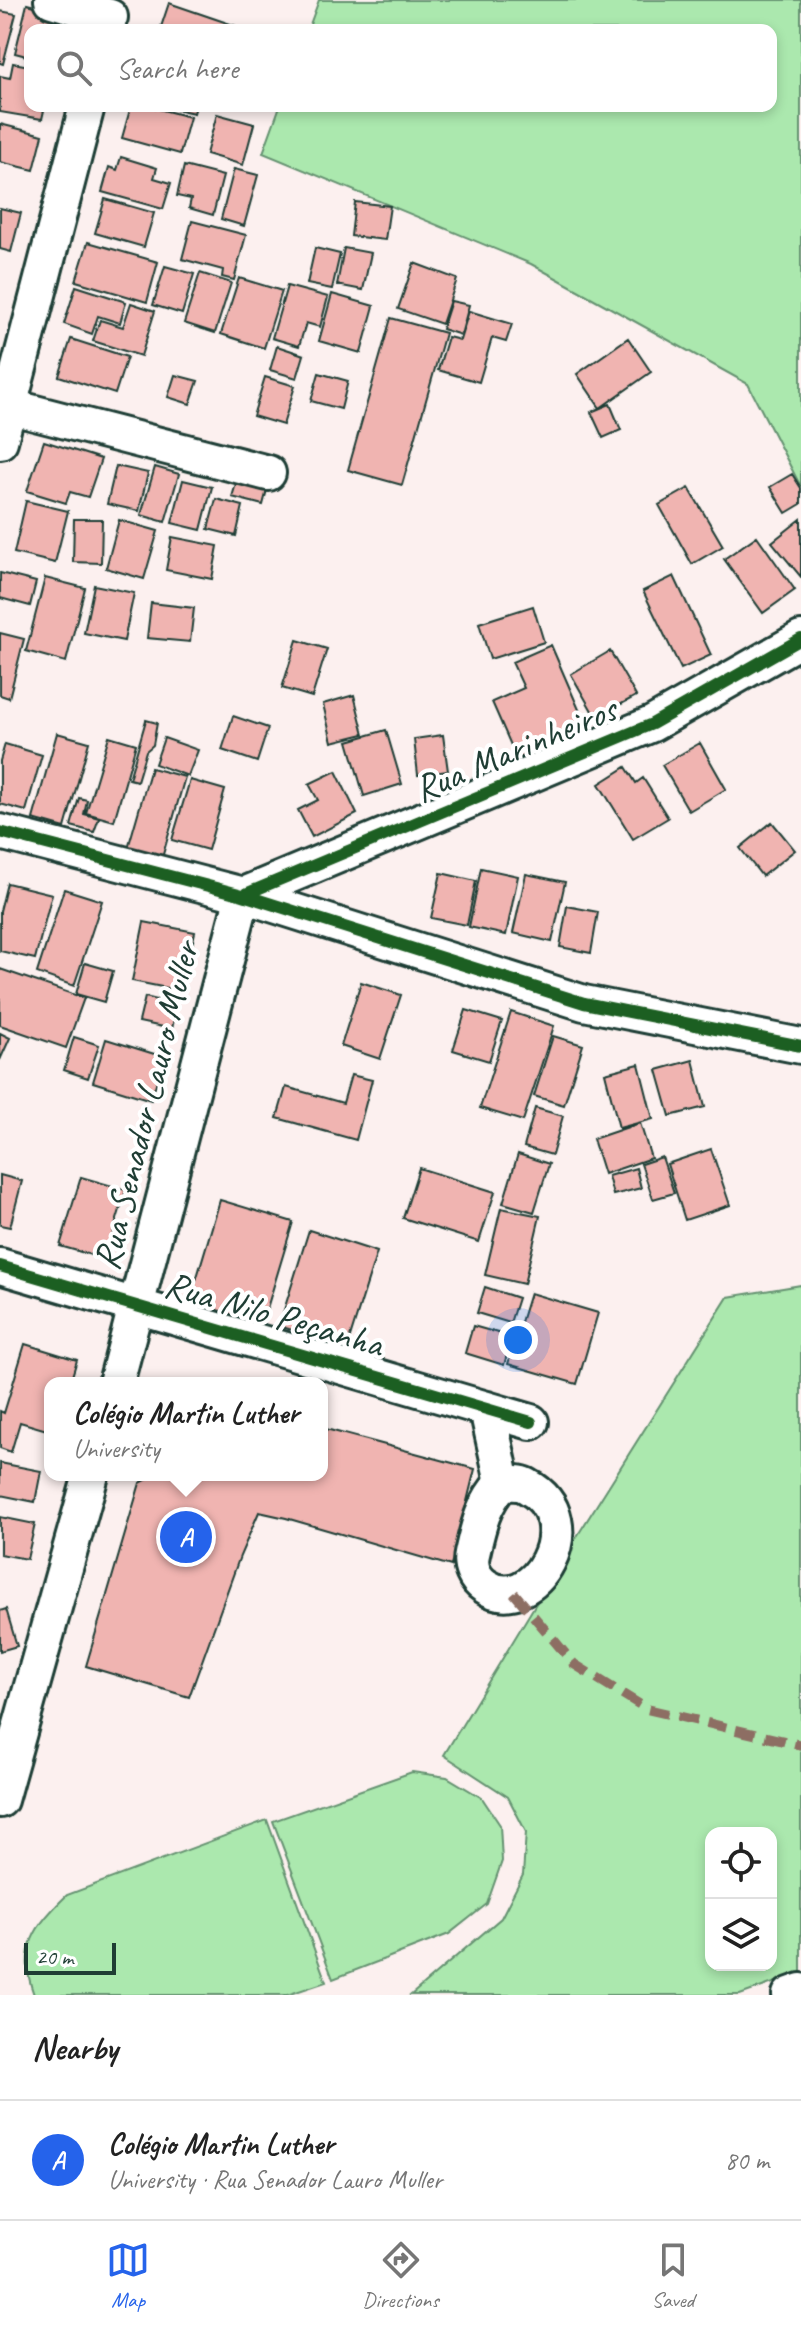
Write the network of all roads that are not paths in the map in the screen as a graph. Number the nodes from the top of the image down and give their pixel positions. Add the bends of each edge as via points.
1 (52, 0) edge
2 (111, 16) edge
3 (85, 112) edge
4 (5, 406) edge
5 (0, 441) edge
6 (268, 473) dead end
7 (801, 639) edge
8 (0, 832) edge
9 (243, 895) junction
10 (801, 1046) edge
11 (0, 1266) edge
12 (138, 1306) junction
13 (118, 1377) edge
14 (487, 1409) junction
15 (531, 1422) dead end
16 (89, 1481) edge
17 (503, 1482) dead end
18 (0, 1800) edge
19 (801, 1991) edge
20 (790, 1995) edge

1 - 2 street
3 - 4 street
4 - 5 street
4 - 6 street
7 - 9 street, Rua Marinheiros via 652,724
8 - 9 street
9 - 10 street via 584,1003
9 - 12 street, Rua Senador Lauro Muller
11 - 12 street, Rua Nilo Peçanha
12 - 13 street, Rua Senador Lauro Muller
12 - 14 street, Rua Nilo Peçanha
14 - 15 street, Rua Nilo Peçanha
14 - 17 street
16 - 18 street
19 - 20 street

